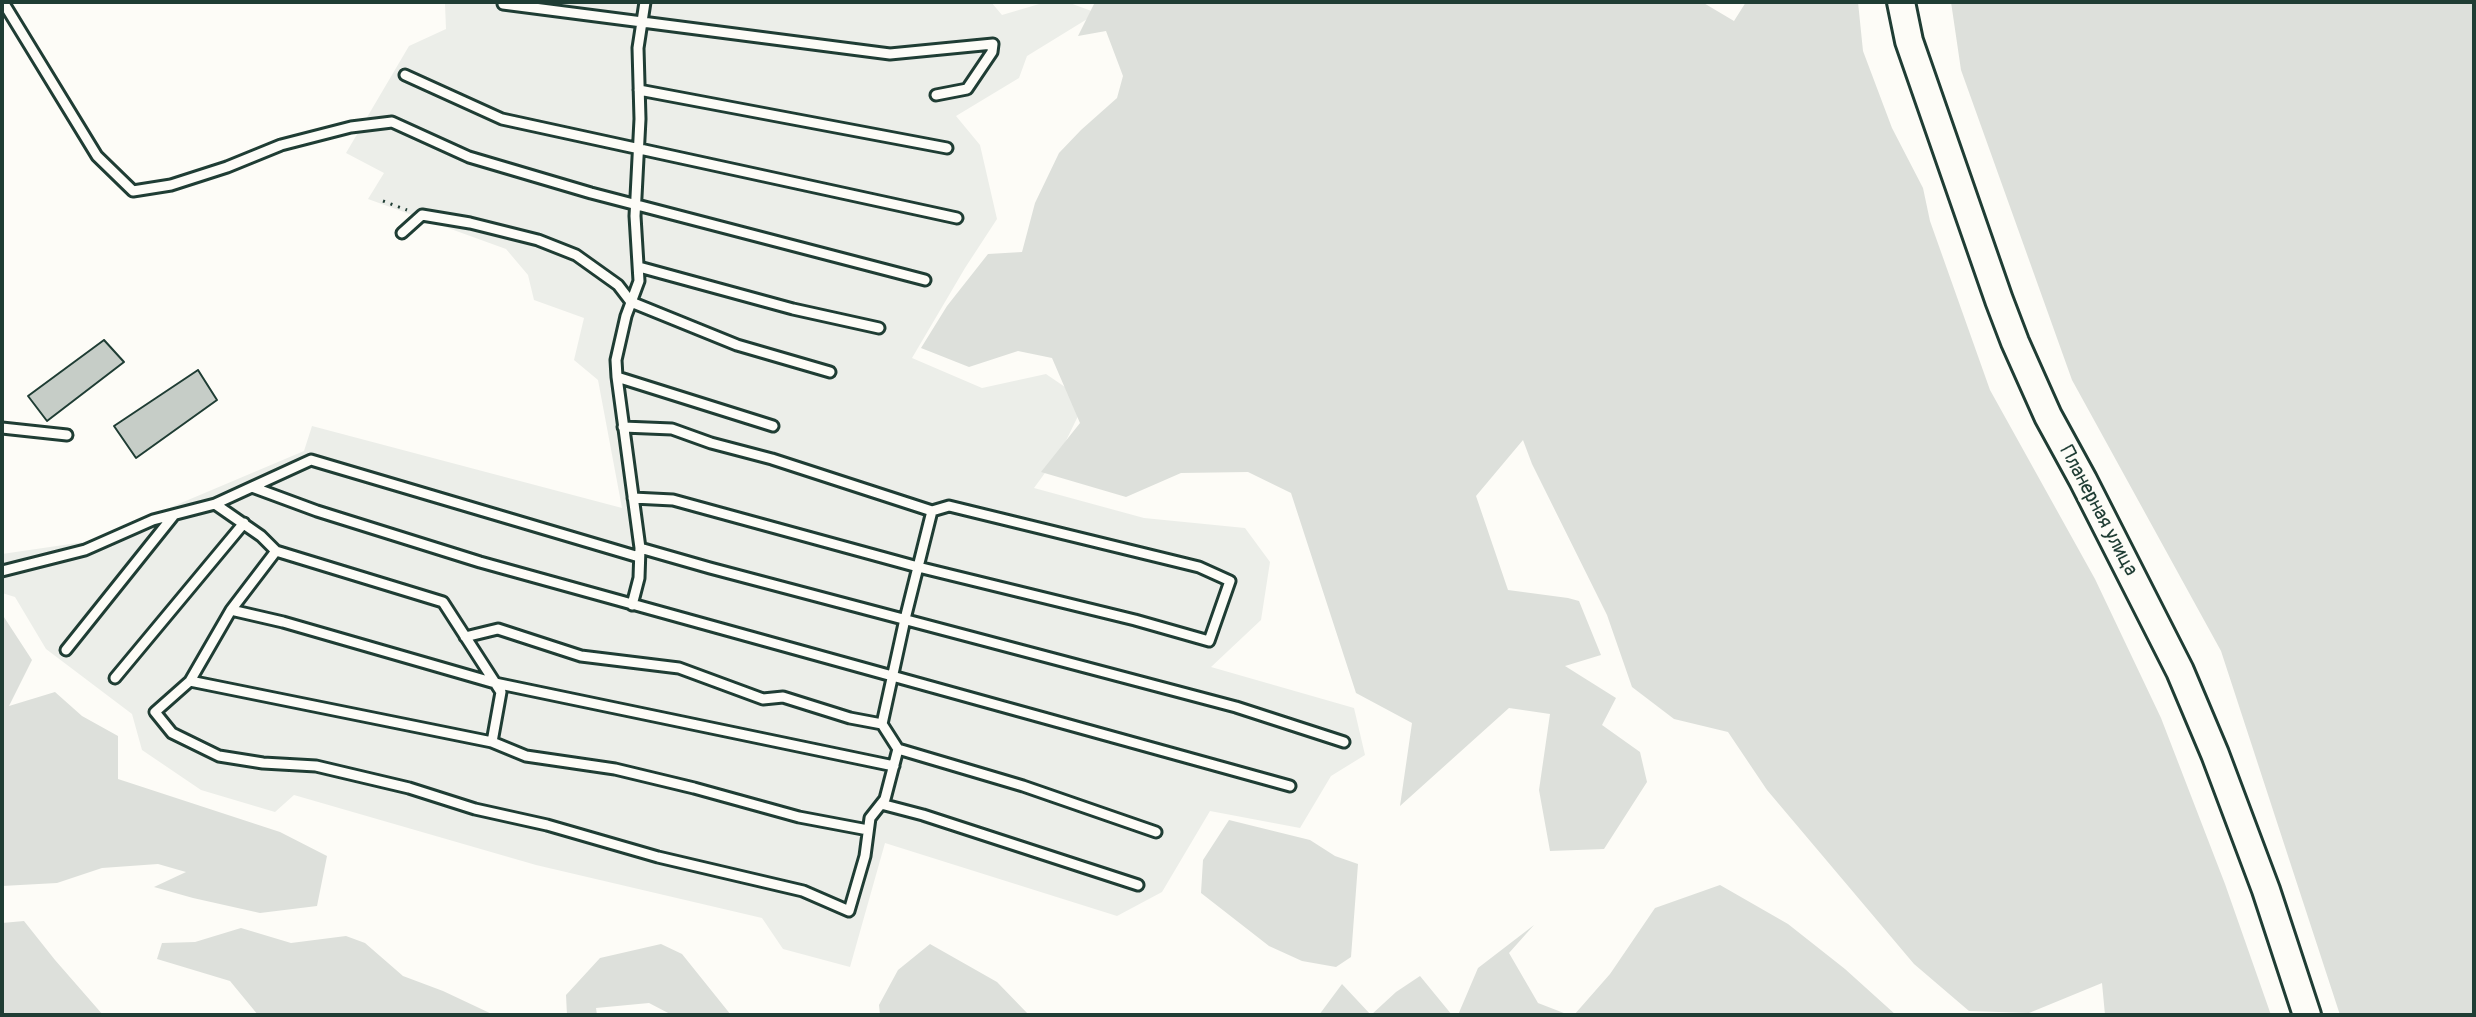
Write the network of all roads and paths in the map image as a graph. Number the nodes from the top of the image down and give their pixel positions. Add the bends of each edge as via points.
1 (3, 2) edge
2 (645, 2) edge
3 (1901, 2) edge
4 (503, 4) dead end
5 (642, 21) junction
6 (405, 75) dead end
7 (639, 90) junction
8 (936, 95) dead end
9 (947, 148) dead end
10 (639, 149) junction
11 (383, 201) dead end
12 (636, 206) junction
13 (422, 215) junction
14 (957, 218) dead end
15 (402, 233) dead end
16 (639, 267) junction
17 (925, 280) dead end
18 (631, 302) junction
19 (879, 328) dead end
20 (830, 372) dead end
21 (617, 377) junction
22 (773, 426) dead end
23 (623, 427) junction
24 (2, 428) edge
25 (67, 435) dead end
26 (252, 487) junction
27 (633, 498) junction
28 (215, 504) junction
29 (932, 511) junction
30 (175, 514) junction
31 (244, 523) junction
32 (276, 551) junction
33 (640, 552) junction
34 (918, 567) junction
35 (2, 571) edge
36 (632, 605) junction
37 (231, 610) junction
38 (905, 619) junction
39 (465, 637) junction
40 (66, 650) dead end
41 (893, 677) junction
42 (115, 678) dead end
43 (190, 681) junction
44 (495, 683) junction
45 (882, 724) junction
46 (492, 742) junction
47 (1344, 742) dead end
48 (898, 749) junction
49 (894, 766) junction
50 (1290, 786) dead end
51 (881, 804) junction
52 (868, 830) junction
53 (1156, 832) dead end
54 (1138, 885) dead end
55 (2307, 1015) edge

1 - 12 lane via 97,156 133,191 171,185 281,145 392,122 469,157
2 - 5 lane
3 - 55 main road, Планерная улица via 1909,41 2015,342 2180,671 2266,890
4 - 5 lane
5 - 7 lane
5 - 8 lane via 890,54 993,44 967,89
6 - 10 lane via 502,119
7 - 9 lane
7 - 10 lane
10 - 12 lane
10 - 14 lane
11 - 13 path
12 - 16 lane
12 - 17 lane
13 - 15 lane
13 - 18 lane via 538,240 576,255 618,285
16 - 18 lane
16 - 19 lane
18 - 20 lane via 737,345
18 - 21 lane via 616,360
21 - 22 lane
21 - 23 lane
23 - 27 lane
23 - 29 lane via 672,429
24 - 25 lane
26 - 28 lane
26 - 33 lane via 311,460
26 - 36 lane via 480,562
27 - 33 lane
27 - 34 lane via 673,500
28 - 30 lane
28 - 31 lane
29 - 34 lane
29 - 34 lane via 949,506 1199,567 1230,581 1209,641
30 - 35 lane via 85,550
30 - 40 lane
31 - 32 lane
31 - 42 lane
32 - 37 lane
32 - 39 lane via 443,602
33 - 36 lane
33 - 38 lane
34 - 38 lane
36 - 41 lane
37 - 43 lane
37 - 44 lane
38 - 41 lane
38 - 47 lane via 1236,707
39 - 44 lane
39 - 45 lane via 498,629 581,656 679,668 763,699 783,697
41 - 45 lane
41 - 50 lane
43 - 46 lane
43 - 52 lane via 155,712 172,733 219,756 316,766 409,788 803,891 849,911
44 - 46 lane via 501,692
44 - 49 lane
45 - 48 lane
46 - 52 lane via 526,756 615,769
48 - 49 lane
48 - 53 lane
49 - 51 lane
51 - 52 lane
51 - 54 lane

